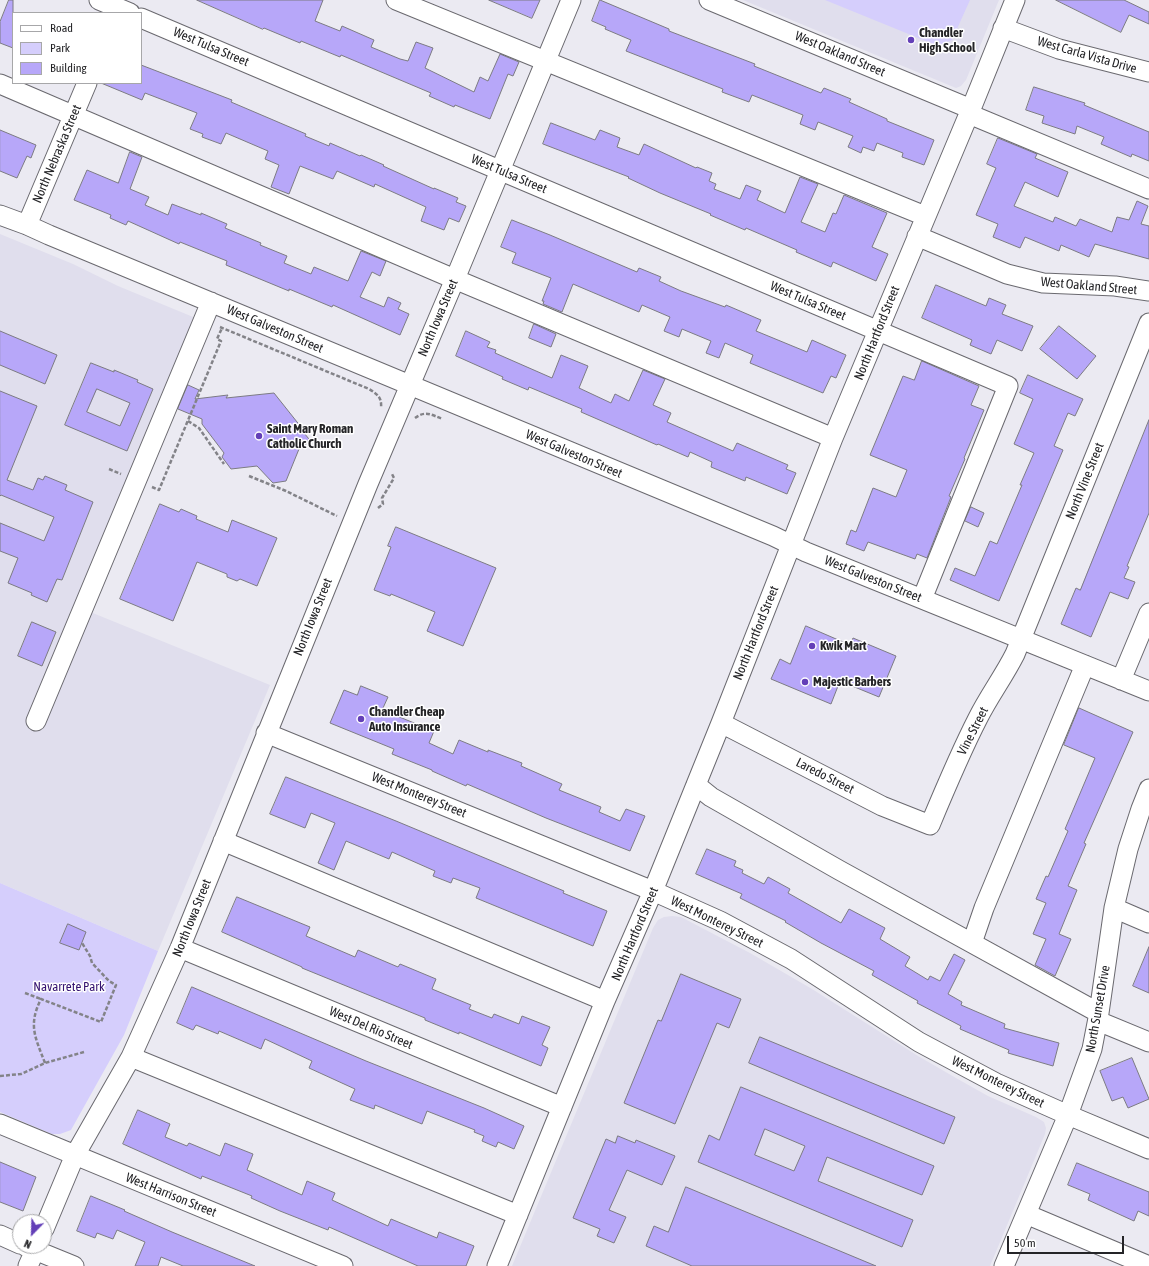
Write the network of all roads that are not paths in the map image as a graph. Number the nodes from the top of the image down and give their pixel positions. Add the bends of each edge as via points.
1 (99, 0) edge
2 (396, 0) edge
3 (571, 0) edge
4 (709, 0) edge
5 (1015, 0) edge
6 (122, 9) edge
7 (142, 18) edge
8 (1003, 28) junction
9 (545, 61) junction
10 (1149, 72) edge
11 (0, 84) edge
12 (87, 84) edge
13 (970, 111) junction
14 (74, 115) junction
15 (500, 170) junction
16 (1149, 189) edge
17 (0, 215) edge
18 (925, 216) junction
19 (27, 225) junction
20 (917, 236) junction
21 (455, 280) junction
22 (1149, 291) edge
23 (211, 302) junction
24 (1149, 323) edge
25 (878, 330) junction
26 (410, 385) junction
27 (833, 438) junction
28 (792, 545) junction
29 (922, 599) junction
30 (1149, 613) edge
31 (1020, 640) junction
32 (1084, 666) junction
33 (1121, 680) junction
34 (1149, 691) edge
35 (36, 721) dead end
36 (721, 723) junction
37 (266, 733) junction
38 (696, 784) junction
39 (1149, 789) edge
40 (1145, 811) edge
41 (930, 825) joint
42 (223, 841) junction
43 (653, 891) junction
44 (1114, 908) junction
45 (1149, 923) edge
46 (972, 943) junction
47 (180, 948) junction
48 (605, 1001) junction
49 (1099, 1017) junction
50 (1149, 1042) edge
51 (131, 1057) junction
52 (562, 1107) junction
53 (1068, 1115) junction
54 (0, 1124) edge
55 (1149, 1149) edge
56 (75, 1155) junction
57 (50, 1214) edge
58 (1026, 1214) junction
59 (518, 1215) junction
60 (0, 1235) edge
61 (12, 1241) edge
62 (40, 1254) edge
63 (74, 1266) edge
64 (343, 1266) edge
65 (497, 1266) edge
66 (1004, 1266) edge
67 (1149, 1266) edge

1 - 6 street
2 - 9 street
3 - 9 street, North Iowa Street
4 - 13 street, West Oakland Street
5 - 8 street, North Hartford Street
7 - 15 street, West Tulsa Street
8 - 10 street, West Carla Vista Drive via 1059,49
8 - 13 street, North Hartford Street
9 - 15 street, North Iowa Street
9 - 18 street
11 - 14 street
12 - 14 street, North Nebraska Street
13 - 16 street, West Oakland Street
13 - 18 street, North Hartford Street
14 - 19 street, North Nebraska Street
14 - 21 street
15 - 21 street, North Iowa Street
15 - 25 street, West Tulsa Street
17 - 19 street, West Galveston Street
18 - 20 street, North Hartford Street
19 - 23 street, West Galveston Street
20 - 22 street, West Oakland Street via 1007,274 1043,283 1116,286
20 - 25 street, North Hartford Street
21 - 26 street, North Iowa Street
21 - 27 street
23 - 26 street, West Galveston Street
23 - 35 street
24 - 31 street, North Vine Street
25 - 27 street, North Hartford Street
25 - 29 street, West Tulsa Street via 1008,386
26 - 28 street, West Galveston Street
26 - 37 street, North Iowa Street via 342,520
27 - 28 street, North Hartford Street
28 - 29 street, West Galveston Street
28 - 36 street, North Hartford Street
29 - 31 street, West Galveston Street
30 - 33 street
31 - 32 street, West Galveston Street
31 - 41 street, Vine Street via 1006,671 979,717
32 - 33 street, West Galveston Street
32 - 46 street via 986,902
33 - 34 street, West Galveston Street
36 - 38 street, North Hartford Street
36 - 41 street, Laredo Street via 882,806
37 - 42 street, North Iowa Street
37 - 43 street, West Monterey Street
38 - 43 street, North Hartford Street
38 - 46 street via 711,797 832,867
39 - 40 street, North Sunset Drive
40 - 44 street, North Sunset Drive via 1128,849
42 - 47 street, North Iowa Street
42 - 48 street
43 - 48 street, North Hartford Street
43 - 53 street, West Monterey Street via 720,921 791,959 918,1042 996,1083
44 - 45 street
44 - 49 street, North Sunset Drive
46 - 49 street
47 - 51 street, North Iowa Street
47 - 52 street, West Del Rio Street
48 - 52 street, North Hartford Street
49 - 50 street
49 - 53 street, North Sunset Drive via 1092,1049
51 - 56 street, North Iowa Street
51 - 59 street
52 - 59 street, North Hartford Street
53 - 55 street, West Monterey Street
53 - 58 street, North Sunset Drive
54 - 56 street, West Harrison Street
56 - 57 street, North Iowa Street
56 - 64 street, West Harrison Street
58 - 66 street, North Sunset Drive
58 - 67 street
59 - 65 street, North Hartford Street
60 - 61 street
62 - 63 street

